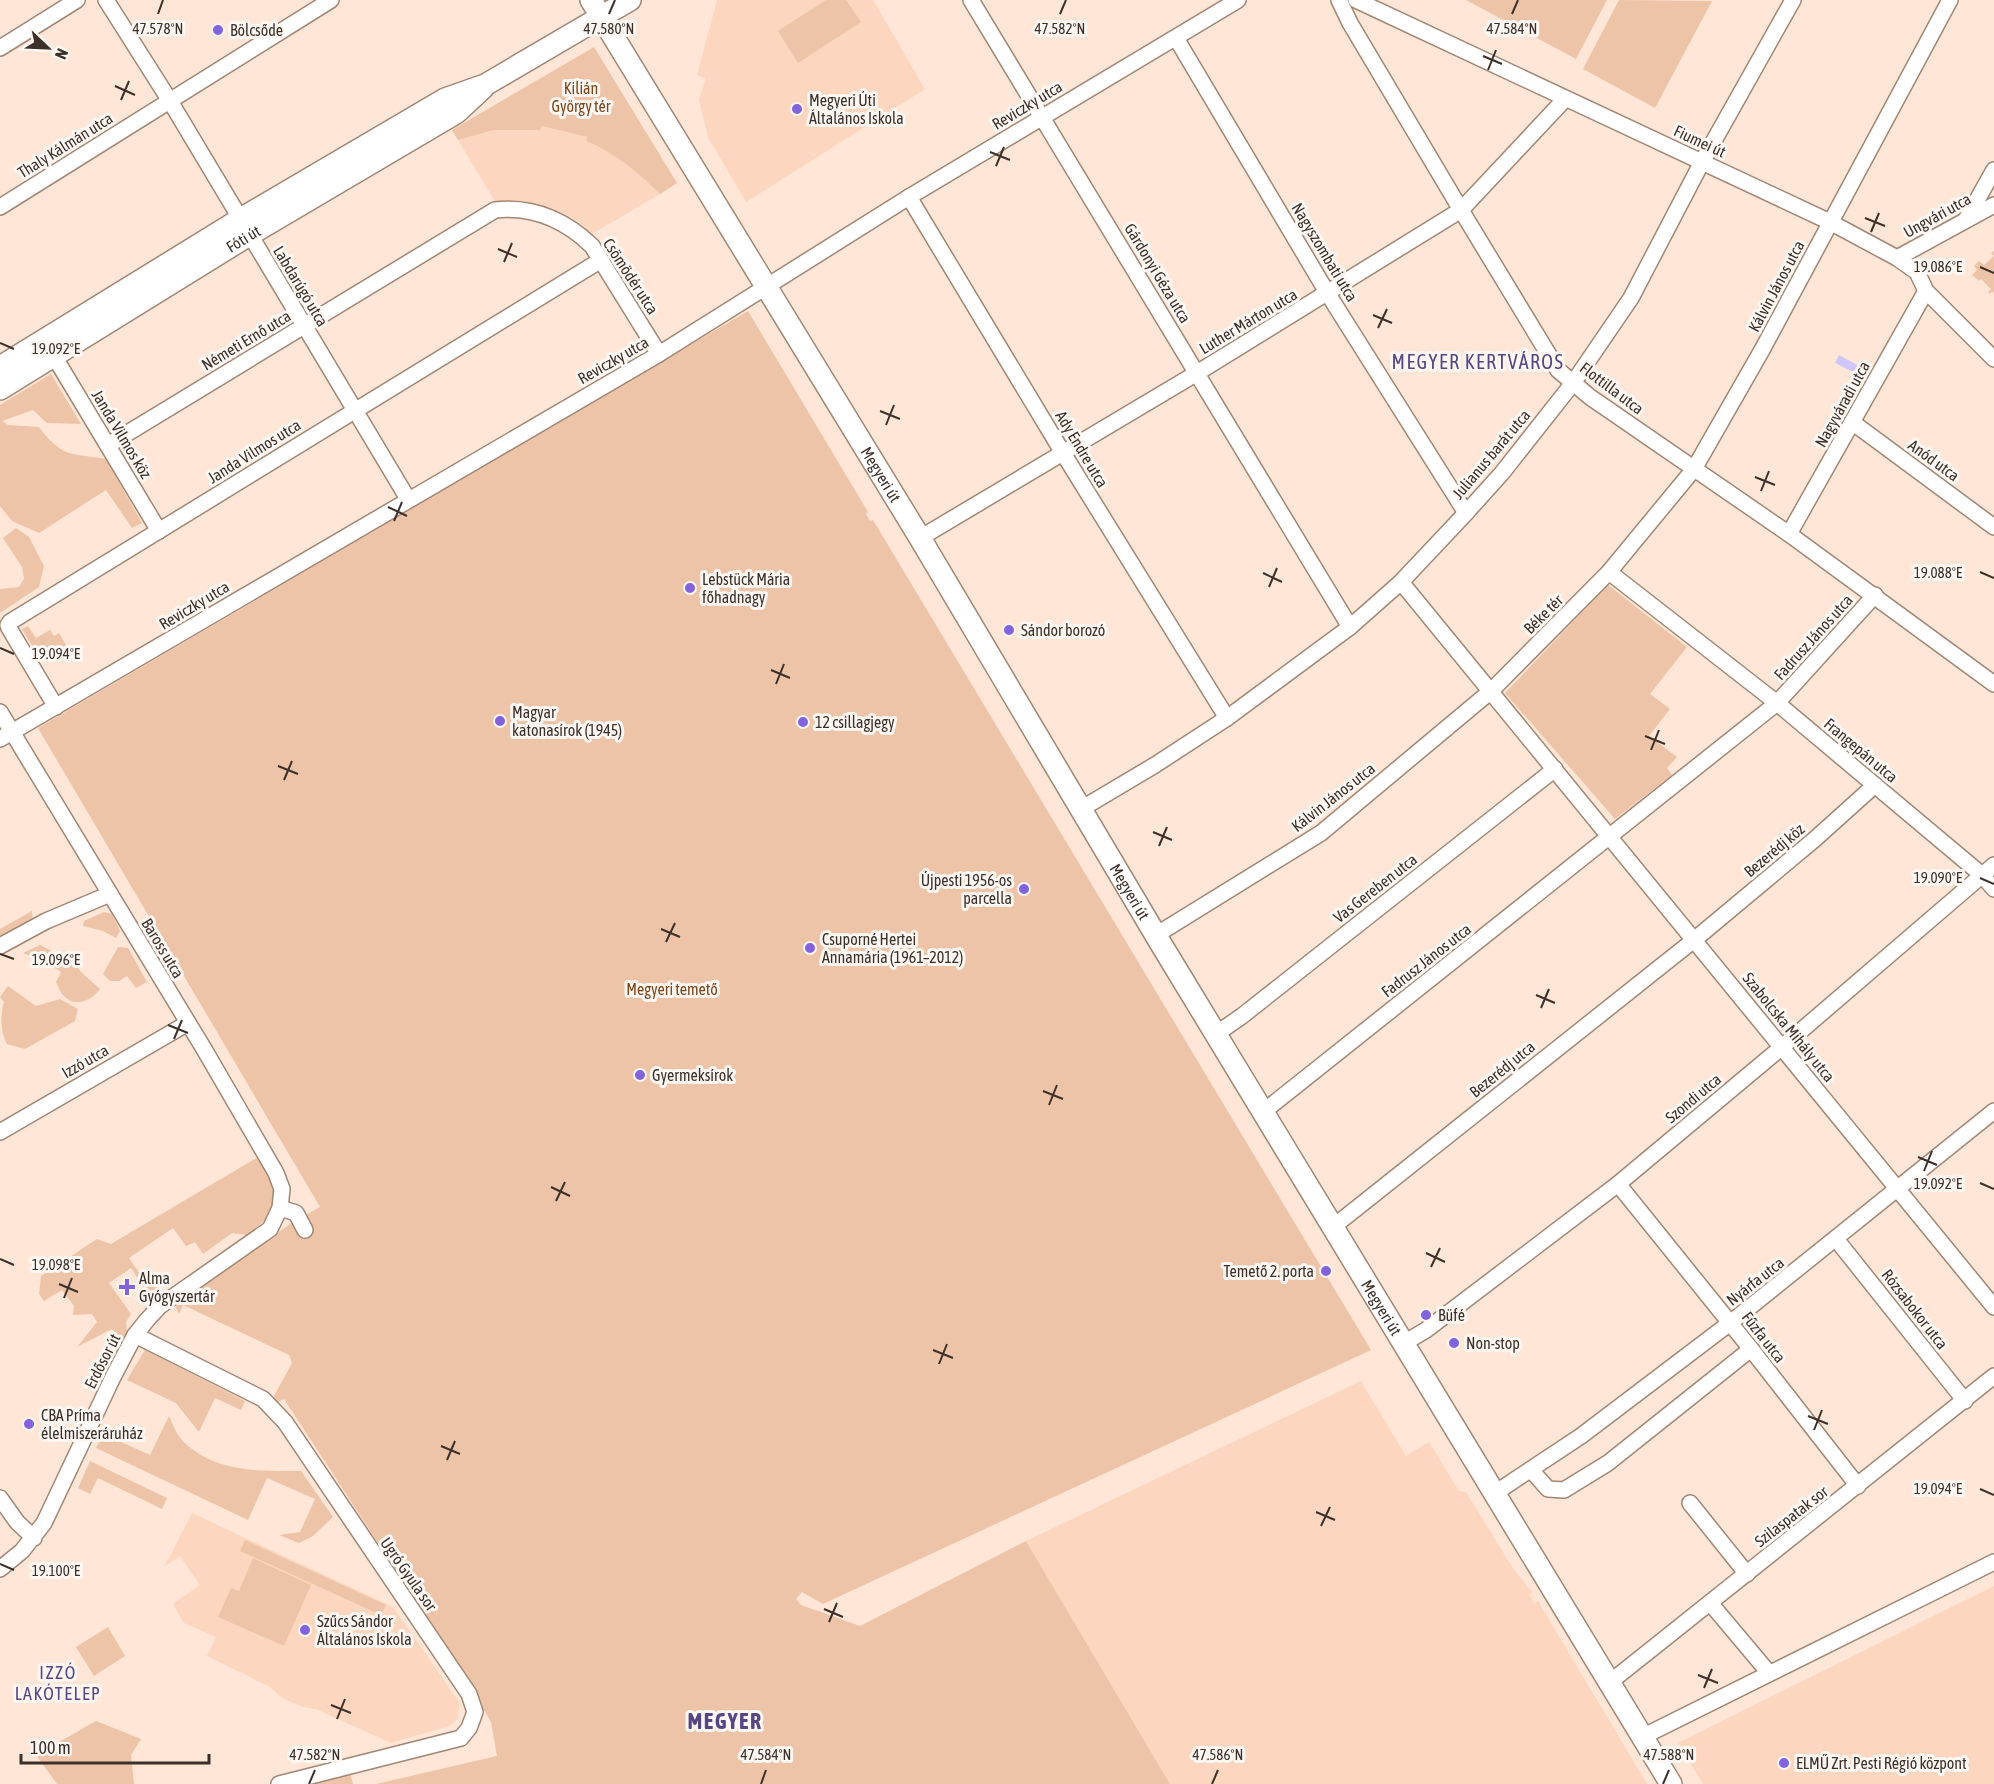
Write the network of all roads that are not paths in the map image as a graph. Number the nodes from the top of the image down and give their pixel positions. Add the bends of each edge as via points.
1 (77, 0) edge
2 (106, 0) edge
3 (331, 0) edge
4 (630, 0) edge
5 (971, 0) edge
6 (1239, 0) edge
7 (1340, 0) edge
8 (1356, 0) edge
9 (1793, 0) edge
10 (1950, 0) edge
11 (1215, 6) edge
12 (597, 9) edge
13 (1176, 38) junction
14 (0, 48) edge
15 (1565, 99) junction
16 (170, 101) junction
17 (1043, 117) junction
18 (1702, 162) junction
19 (1994, 170) edge
20 (909, 197) junction
21 (1994, 205) edge
22 (0, 207) edge
23 (495, 210) joint
24 (1461, 210) junction
25 (1967, 218) junction
26 (1830, 222) junction
27 (244, 228) junction
28 (1898, 258) junction
29 (602, 260) junction
30 (768, 287) junction
31 (1926, 291) junction
32 (1328, 294) junction
33 (304, 326) junction
34 (659, 354) junction
35 (54, 356) junction
36 (1994, 359) edge
37 (0, 367) edge
38 (1197, 373) junction
39 (1573, 383) junction
40 (0, 389) edge
41 (355, 410) junction
42 (1852, 422) junction
43 (108, 445) junction
44 (1063, 453) junction
45 (1694, 469) junction
46 (408, 499) junction
47 (1466, 513) junction
48 (1994, 527) edge
49 (159, 531) junction
50 (1789, 534) junction
51 (920, 538) junction
52 (1609, 572) junction
53 (1401, 582) junction
54 (1875, 595) junction
55 (1350, 627) junction
56 (1994, 684) edge
57 (1491, 691) junction
58 (1777, 703) junction
59 (56, 707) junction
60 (0, 712) edge
61 (1227, 718) junction
62 (6, 736) edge
63 (1556, 770) junction
64 (1875, 785) junction
65 (1082, 809) junction
66 (1611, 837) junction
67 (1994, 865) edge
68 (1982, 875) junction
69 (1994, 889) edge
70 (110, 894) junction
71 (1156, 935) junction
72 (1694, 939) junction
73 (0, 946) edge
74 (188, 1023) junction
75 (1216, 1034) junction
76 (1782, 1047) junction
77 (1994, 1111) edge
78 (1263, 1112) junction
79 (0, 1132) edge
80 (1618, 1184) junction
81 (1898, 1190) junction
82 (280, 1208) junction
83 (1333, 1227) junction
84 (306, 1230) dead end
85 (1836, 1239) junction
86 (1994, 1307) edge
87 (1730, 1323) junction
88 (135, 1335) junction
89 (1404, 1343) junction
90 (1751, 1349) junction
91 (1994, 1376) edge
92 (1965, 1401) junction
93 (1531, 1470) junction
94 (1858, 1486) junction
95 (1495, 1493) junction
96 (0, 1498) edge
97 (1690, 1503) dead end
98 (34, 1538) junction
99 (1994, 1562) edge
100 (0, 1569) edge
101 (1747, 1574) junction
102 (1711, 1604) junction
103 (1769, 1673) junction
104 (1609, 1683) junction
105 (1642, 1737) junction
106 (279, 1784) edge
107 (1671, 1784) edge

1 - 14 street
2 - 16 street, Labdarúgó utca
3 - 16 street, Thaly Kálmán utca
4 - 12 main road, Fóti út
5 - 17 street, Gárdonyi Géza utca
6 - 11 street, Reviczky utca
7 - 24 street, Flottilla utca
8 - 15 street, Fiumei út
9 - 18 street, Julianus barát utca
10 - 26 street, Kálvin János utca
11 - 13 street, Reviczky utca
12 - 27 main road, Fóti út via 485,85 445,99
12 - 30 main road, Megyeri út
13 - 17 street, Reviczky utca
13 - 32 street, Nagyszombati utca
15 - 18 street, Fiumei út
15 - 24 street, Luther Márton utca
16 - 22 street, Thaly Kálmán utca
16 - 27 street, Labdarúgó utca
17 - 20 street, Reviczky utca
17 - 38 street, Gárdonyi Géza utca
18 - 26 street, Fiumei út
18 - 39 street, Julianus barát utca via 1630,298
19 - 25 street
20 - 30 street, Reviczky utca
20 - 44 street, Ady Endre utca
21 - 25 street, Ungvári utca
23 - 29 street, Csömödér utca via 528,210 554,219 580,234
23 - 33 street, Németi Ernő utca
24 - 32 street, Luther Márton utca
24 - 39 street, Flottilla utca via 1556,366
25 - 28 street, Ungvári utca
26 - 28 street, Fiumei út
26 - 45 street, Kálvin János utca
27 - 33 street, Labdarúgó utca
27 - 35 main road, Fóti út
27 - 37 main road, Fóti út
28 - 31 street, Fiumei út via 1917,272
29 - 34 street, Csömödér utca
29 - 41 street, Janda Vilmos utca
30 - 34 street, Reviczky utca
30 - 51 main road, Megyeri út
31 - 36 street, Fiumei út
31 - 42 street, Nagyváradi utca
32 - 38 street, Luther Márton utca
32 - 47 street, Nagyszombati utca
33 - 41 street, Labdarúgó utca
33 - 43 street, Németi Ernő utca
34 - 46 street, Reviczky utca
35 - 40 main road, Fóti út
35 - 43 street, Janda Vilmos köz
38 - 44 street, Luther Márton utca
38 - 55 street, Gárdonyi Géza utca
39 - 45 street, Flottilla utca
39 - 47 street, Julianus barát utca
41 - 46 street, Labdarúgó utca
41 - 49 street, Janda Vilmos utca
42 - 48 street, Anód utca
42 - 50 street, Nagyváradi utca
43 - 49 street, Janda Vilmos köz
44 - 51 street, Luther Márton utca
44 - 61 street, Ady Endre utca
45 - 50 street, Flottilla utca
45 - 52 street, Kálvin János utca
46 - 59 street, Reviczky utca
47 - 53 street, Julianus barát utca
49 - 59 street, Janda Vilmos utca via 8,625
50 - 54 street, Flottilla utca
51 - 65 main road, Megyeri út
52 - 57 street, Béke tér
52 - 58 street, Frangepán utca
53 - 55 street, Julianus barát utca
53 - 57 street
54 - 56 street, Flottilla utca
54 - 58 street, Fadrusz János utca
55 - 61 street, Julianus barát utca
57 - 63 street
57 - 71 street, Kálvin János utca via 1321,832
58 - 64 street, Frangepán utca
58 - 66 street
59 - 62 street, Reviczky utca
60 - 62 street, Baross utca
61 - 65 street, Julianus barát utca
62 - 70 street, Baross utca
63 - 66 street, Szabolcska Mihály utca
63 - 75 street, Vas Gereben utca
64 - 68 street, Frangepán utca
64 - 72 street, Bezerédj köz
65 - 71 main road, Megyeri út
66 - 72 street, Szabolcska Mihály utca
66 - 78 street, Fadrusz János utca
67 - 68 street, Szondi utca
68 - 69 street, Frangepán utca
68 - 76 street, Szondi utca
70 - 73 street
70 - 74 street, Baross utca
71 - 75 main road, Megyeri út
72 - 76 street, Szabolcska Mihály utca
72 - 83 street, Bezerédj utca
74 - 79 street, Izzó utca
74 - 82 street, Baross utca via 276,1173 282,1189
75 - 78 main road, Megyeri út
76 - 80 street, Szondi utca
76 - 81 street, Szabolcska Mihály utca
77 - 81 street, Nyárfa utca
78 - 83 main road, Megyeri út
80 - 87 street, Fűzfa utca
80 - 89 street, Szondi utca
81 - 85 street, Nyárfa utca
81 - 86 street, Szabolcska Mihály utca
82 - 84 street via 296,1213
82 - 88 street, Erdősor út via 270,1229 160,1306
83 - 89 main road, Megyeri út
85 - 87 street, Nyárfa utca
85 - 92 street, Rózsabokor utca
87 - 90 street, Fűzfa utca
87 - 93 street, Nyárfa utca
88 - 98 street, Erdősor út via 52,1509
88 - 106 street, Ugró Gyula sor via 263,1400 285,1422 469,1694 475,1712 461,1738
89 - 95 main road, Megyeri út
90 - 93 street via 1608,1464 1564,1490 1548,1489
90 - 94 street, Fűzfa utca
91 - 92 street, Szilaspatak sor
92 - 94 street, Szilaspatak sor
93 - 95 street, Nyárfa utca
94 - 101 street, Szilaspatak sor
95 - 104 main road, Megyeri út
96 - 98 street
97 - 101 street
98 - 100 street, Erdősor út
99 - 103 street
101 - 102 street, Szilaspatak sor
102 - 103 street
102 - 104 street, Szilaspatak sor
103 - 105 street
104 - 105 main road, Megyeri út
105 - 107 main road, Megyeri út

